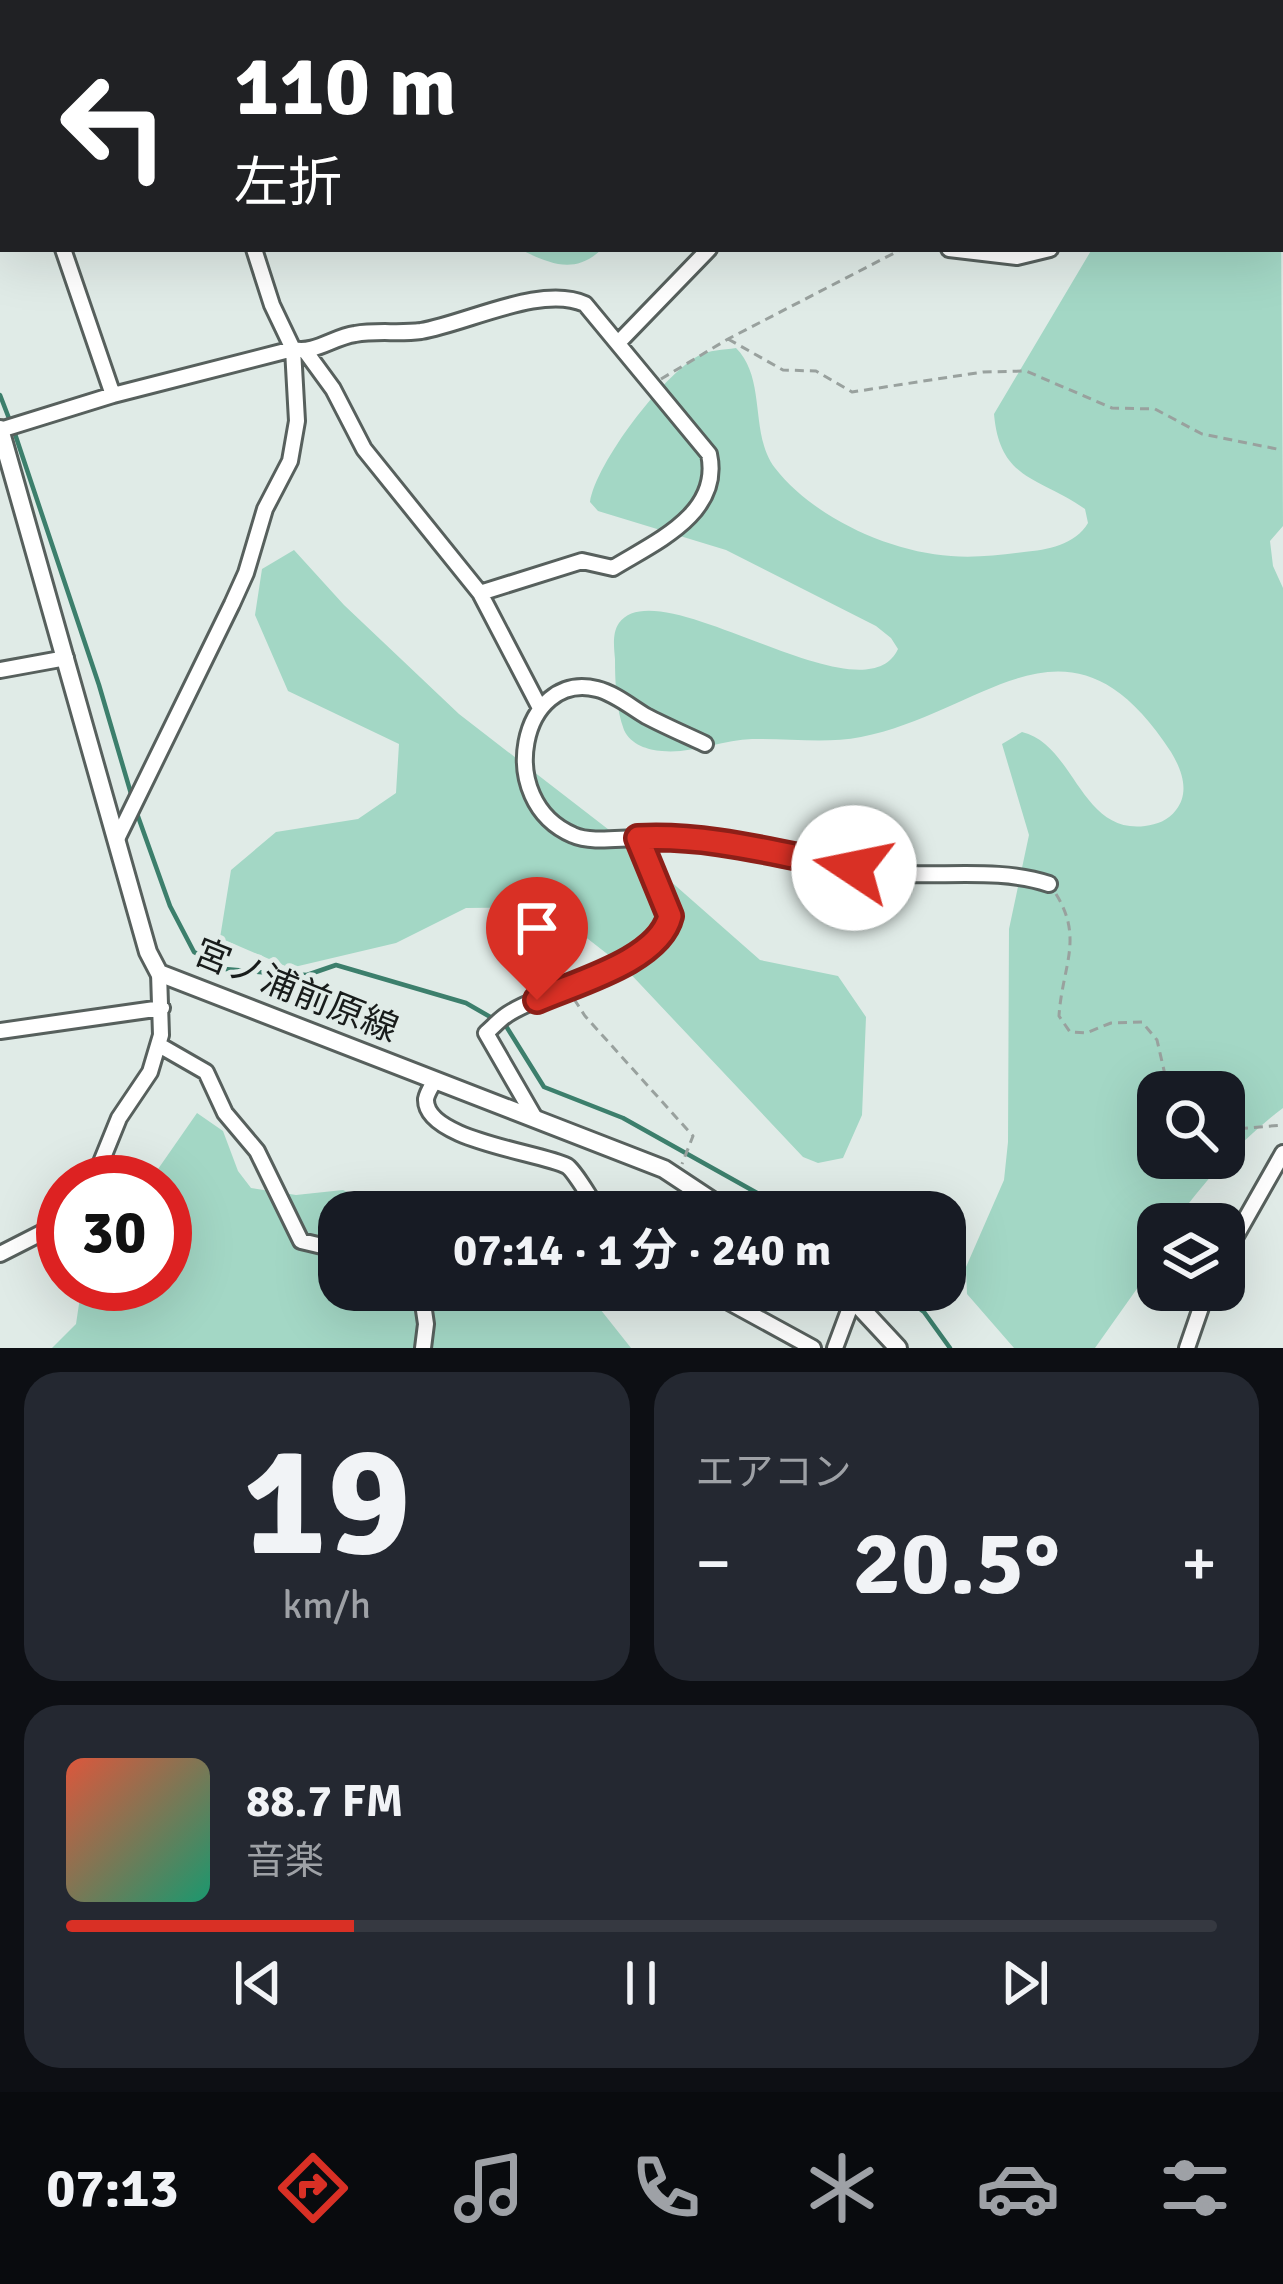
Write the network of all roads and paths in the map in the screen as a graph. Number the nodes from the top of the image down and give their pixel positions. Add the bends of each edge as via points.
1 (64, 252) edge
2 (255, 252) edge
3 (706, 252) edge
4 (896, 252) edge
5 (974, 252) edge
6 (1038, 252) edge
7 (728, 339) junction
8 (619, 342) junction
9 (299, 350) junction
10 (653, 384) junction
11 (113, 394) junction
12 (0, 429) edge
13 (1282, 450) edge
14 (480, 593) junction
15 (66, 658) junction
16 (0, 670) edge
17 (540, 707) junction
18 (705, 744) dead end
19 (118, 837) junction
20 (638, 838) junction
21 (1049, 884) joint
22 (159, 973) junction
23 (567, 987) junction
24 (162, 1008) junction
25 (0, 1031) edge
26 (159, 1045) junction
27 (1164, 1071) edge
28 (434, 1082) junction
29 (535, 1118) junction
30 (1283, 1125) edge
31 (1245, 1128) edge
32 (1283, 1153) edge
33 (102, 1155) edge
34 (677, 1177) junction
35 (586, 1191) edge
36 (698, 1191) edge
37 (1245, 1220) edge
38 (36, 1236) edge
39 (318, 1245) edge
40 (0, 1254) edge
41 (424, 1311) edge
42 (745, 1311) edge
43 (844, 1311) edge
44 (865, 1311) edge
45 (1200, 1311) edge
46 (423, 1348) edge
47 (813, 1348) edge
48 (835, 1348) edge
49 (898, 1348) edge
50 (1187, 1348) edge

1 - 11 street
2 - 9 street via 272,305
3 - 8 street
4 - 7 path
5 - 6 street
7 - 10 path
7 - 13 path via 783,370 816,371 852,392 1027,371 1112,408 1155,409 1202,434
8 - 9 street via 569,296
8 - 10 street
9 - 11 street
9 - 14 street via 333,389 364,449
9 - 19 street via 290,460 232,604
10 - 14 street via 710,454 708,493 684,524 613,568 582,561
11 - 12 street
12 - 15 main road, 宮ノ浦前原線
14 - 17 street
15 - 16 street
15 - 19 main road, 宮ノ浦前原線
17 - 18 street via 560,692 595,688
17 - 20 street via 523,757 530,796 545,817 576,837
19 - 22 main road, 宮ノ浦前原線
20 - 21 street via 680,836 870,871 1026,876
20 - 23 street via 668,925 634,956
21 - 27 path via 1070,917 1059,1016 1070,1033 1142,1022
22 - 24 street
22 - 28 main road, 宮ノ浦前原線
23 - 29 street via 508,1013 486,1033
23 - 34 path via 693,1136
24 - 25 street
24 - 26 street
26 - 33 street
26 - 39 street via 206,1072 301,1241
28 - 29 main road, 宮ノ浦前原線
28 - 35 street via 426,1099 442,1125 571,1168
29 - 34 main road, 宮ノ浦前原線
30 - 31 path
32 - 37 street
34 - 36 main road, 宮ノ浦前原線
38 - 40 street
41 - 46 street
42 - 47 street
43 - 48 street
44 - 49 main road
45 - 50 street

